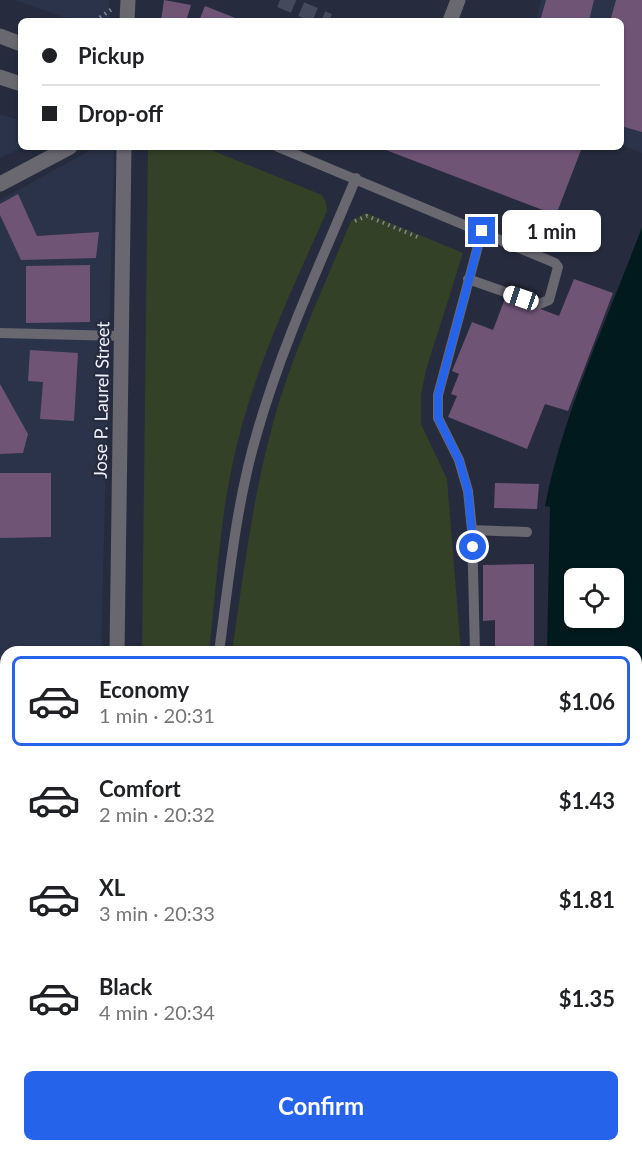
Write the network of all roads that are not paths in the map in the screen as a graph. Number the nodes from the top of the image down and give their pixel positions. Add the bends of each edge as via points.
1 (128, 0) edge
2 (458, 0) edge
3 (127, 18) edge
4 (451, 18) edge
5 (0, 36) edge
6 (18, 43) edge
7 (0, 77) edge
8 (18, 83) edge
9 (64, 150) edge
10 (124, 150) edge
11 (286, 150) edge
12 (356, 178) junction
13 (0, 184) edge
14 (482, 231) junction
15 (468, 279) junction
16 (0, 333) edge
17 (121, 336) junction
18 (472, 530) junction
19 (527, 532) dead end
20 (117, 646) edge
21 (220, 646) edge
22 (475, 646) edge

1 - 3 street
2 - 4 street
5 - 6 street
7 - 8 street
9 - 13 street
10 - 17 street, Jose P. Laurel Street
11 - 12 lane
12 - 14 lane
12 - 21 lane via 281,355 256,434 237,517
14 - 15 lane
14 - 15 lane via 555,263 558,272 549,300 539,304
15 - 18 lane via 438,395 438,418 459,460 468,491
16 - 17 lane
17 - 20 street, Jose P. Laurel Street
18 - 19 lane
18 - 22 lane

